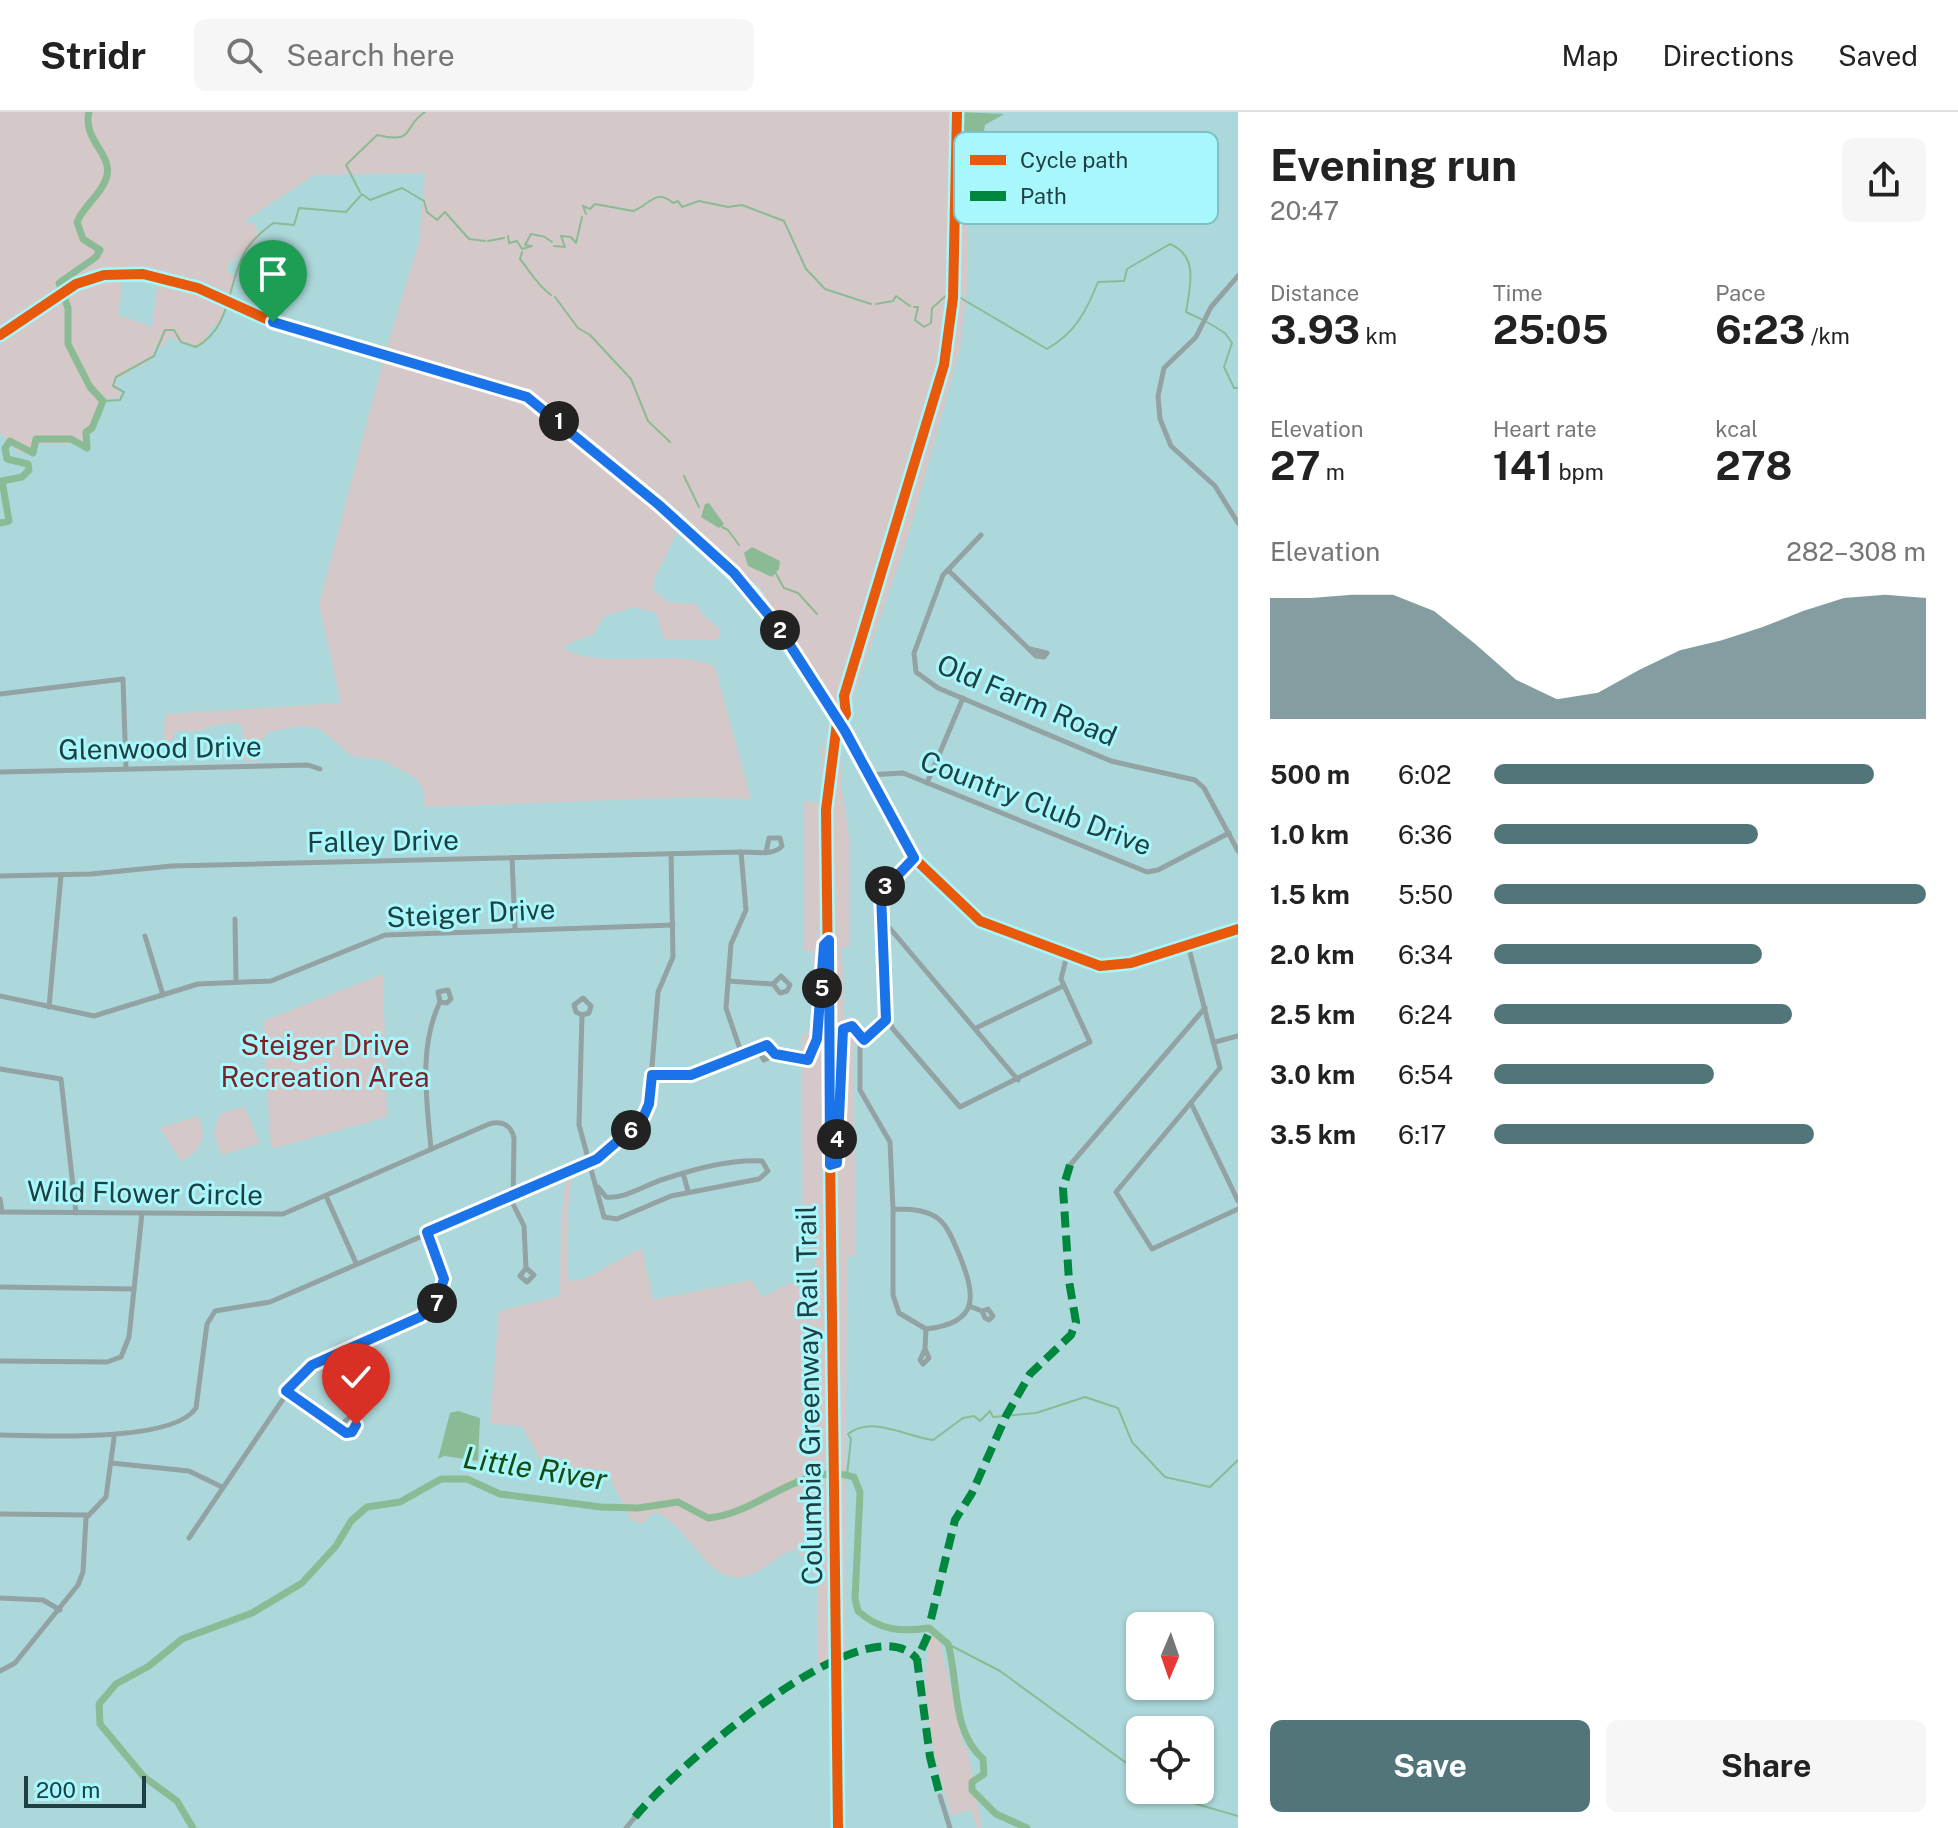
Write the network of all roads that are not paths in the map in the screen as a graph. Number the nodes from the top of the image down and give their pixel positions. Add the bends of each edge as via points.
1 (1238, 276) edge
2 (0, 335) edge
3 (1238, 523) edge
4 (981, 535) dead end
5 (948, 570) junction
6 (1030, 649) dead end
7 (0, 694) edge
8 (963, 698) junction
9 (126, 769) junction
10 (320, 769) dead end
11 (0, 772) edge
12 (868, 775) junction
13 (927, 783) junction
14 (1229, 833) junction
15 (1238, 851) edge
16 (741, 852) junction
17 (766, 852) dead end
18 (671, 854) junction
19 (512, 858) junction
20 (914, 858) junction
21 (61, 875) junction
22 (0, 876) edge
23 (881, 918) junction
24 (235, 919) dead end
25 (673, 925) junction
26 (515, 928) junction
27 (1238, 929) edge
28 (145, 936) dead end
29 (1188, 945) junction
30 (1067, 955) junction
31 (728, 981) junction
32 (236, 982) junction
33 (773, 984) dead end
34 (1063, 986) junction
35 (163, 995) junction
36 (0, 996) edge
37 (440, 1002) dead end
38 (49, 1007) junction
39 (1206, 1008) junction
40 (582, 1015) dead end
41 (886, 1020) junction
42 (976, 1028) junction
43 (1238, 1036) edge
44 (1215, 1042) junction
45 (756, 1048) dead end
46 (742, 1055) junction
47 (0, 1069) edge
48 (652, 1075) junction
49 (1018, 1080) junction
50 (1191, 1103) junction
51 (431, 1149) junction
52 (591, 1163) junction
53 (1070, 1165) dead end
54 (683, 1173) junction
55 (598, 1187) junction
56 (688, 1191) junction
57 (514, 1194) junction
58 (326, 1196) junction
59 (616, 1198) junction
60 (0, 1199) edge
61 (1238, 1201) edge
62 (893, 1209) junction
63 (1238, 1209) edge
64 (1, 1212) edge
65 (602, 1212) junction
66 (76, 1213) junction
67 (142, 1213) junction
68 (427, 1232) junction
69 (356, 1263) junction
70 (526, 1268) dead end
71 (0, 1287) edge
72 (134, 1289) junction
73 (969, 1306) junction
74 (982, 1311) dead end
75 (926, 1329) junction
76 (925, 1349) dead end
77 (0, 1361) edge
78 (286, 1391) junction
79 (338, 1427) dead end
80 (0, 1435) edge
81 (115, 1437) junction
82 (111, 1463) junction
83 (222, 1487) junction
84 (0, 1514) edge
85 (87, 1515) junction
86 (189, 1538) dead end
87 (0, 1598) edge
88 (60, 1610) junction
89 (0, 1671) edge
90 (940, 1796) dead end
91 (635, 1817) dead end
92 (626, 1828) edge
93 (950, 1828) edge

1 - 3 street via 1163,371 1158,393 1160,419 1176,453 1215,486
2 - 12 street via 62,291 104,275 143,274 198,288 273,322 509,389 546,411 675,518 754,594 824,697
4 - 5 street, Old Farm Road
5 - 6 street
5 - 8 street, Old Farm Road via 914,661 922,678
7 - 9 street via 123,679
8 - 13 street
8 - 14 street, Old Farm Road via 1111,761 1195,780
9 - 10 street, Glenwood Drive
9 - 11 street, Glenwood Drive
12 - 13 street, Country Club Drive via 897,772
12 - 20 street
13 - 14 street, Country Club Drive via 1147,872
14 - 15 street, Old Farm Road
16 - 17 street, Falley Drive
16 - 18 street, Falley Drive
16 - 31 street via 746,910 731,944
18 - 19 street, Falley Drive
18 - 25 street
19 - 21 street, Falley Drive via 172,866
19 - 26 street
20 - 23 street via 883,890
20 - 30 street via 980,921
21 - 22 street, Falley Drive
21 - 38 street
23 - 41 street
23 - 42 street
24 - 32 street
25 - 26 street, Steiger Drive
25 - 48 street via 673,957 657,999
26 - 32 street, Steiger Drive via 385,935 271,981
27 - 29 street
28 - 35 street
29 - 30 street via 1109,967
29 - 39 street
30 - 34 street via 1060,974
31 - 33 street
31 - 46 street via 728,1019
32 - 35 street, Steiger Drive via 198,984
34 - 42 street
34 - 49 street via 1090,1042
35 - 38 street, Steiger Drive via 94,1016
36 - 38 street, Steiger Drive
37 - 51 street via 427,1054
39 - 44 street
39 - 53 street
40 - 52 street via 579,1117
41 - 49 street via 960,1107
41 - 62 street via 861,1043 858,1077 866,1105 890,1142
42 - 49 street
43 - 44 street
44 - 50 street via 1219,1072
45 - 46 street
46 - 48 street via 686,1077
47 - 66 street via 61,1079
48 - 52 street via 642,1120
50 - 61 street
50 - 63 street via 1116,1192 1152,1249
51 - 57 street, Wild Flower Circle via 489,1124 506,1125 514,1138
51 - 58 street, Wild Flower Circle
52 - 55 street
52 - 57 street
54 - 56 street
54 - 56 street via 755,1161 766,1164 768,1171 759,1179
54 - 59 street
55 - 59 street via 606,1197
55 - 65 street
56 - 65 street via 617,1219 607,1219
57 - 68 street
57 - 70 street, Wild Flower Circle via 524,1226
58 - 67 street, Wild Flower Circle via 283,1214
58 - 69 street
59 - 65 street
60 - 64 street
62 - 73 street via 924,1212 944,1223 971,1285
62 - 75 street via 895,1303 903,1318
64 - 66 street, Wild Flower Circle
66 - 67 street, Wild Flower Circle
67 - 72 street
68 - 69 street
68 - 78 street via 444,1279 433,1307 312,1365
69 - 81 street via 265,1304 213,1313 194,1412
71 - 72 street
72 - 77 street via 128,1343 117,1359
73 - 74 street
73 - 75 street via 952,1324
75 - 76 street
78 - 79 street
78 - 83 street
80 - 81 street
81 - 82 street
82 - 83 street via 189,1471
82 - 85 street via 106,1497
83 - 86 street
84 - 85 street
85 - 88 street via 83,1572
87 - 88 street via 43,1600
88 - 89 street via 15,1663
90 - 93 street
91 - 92 street

